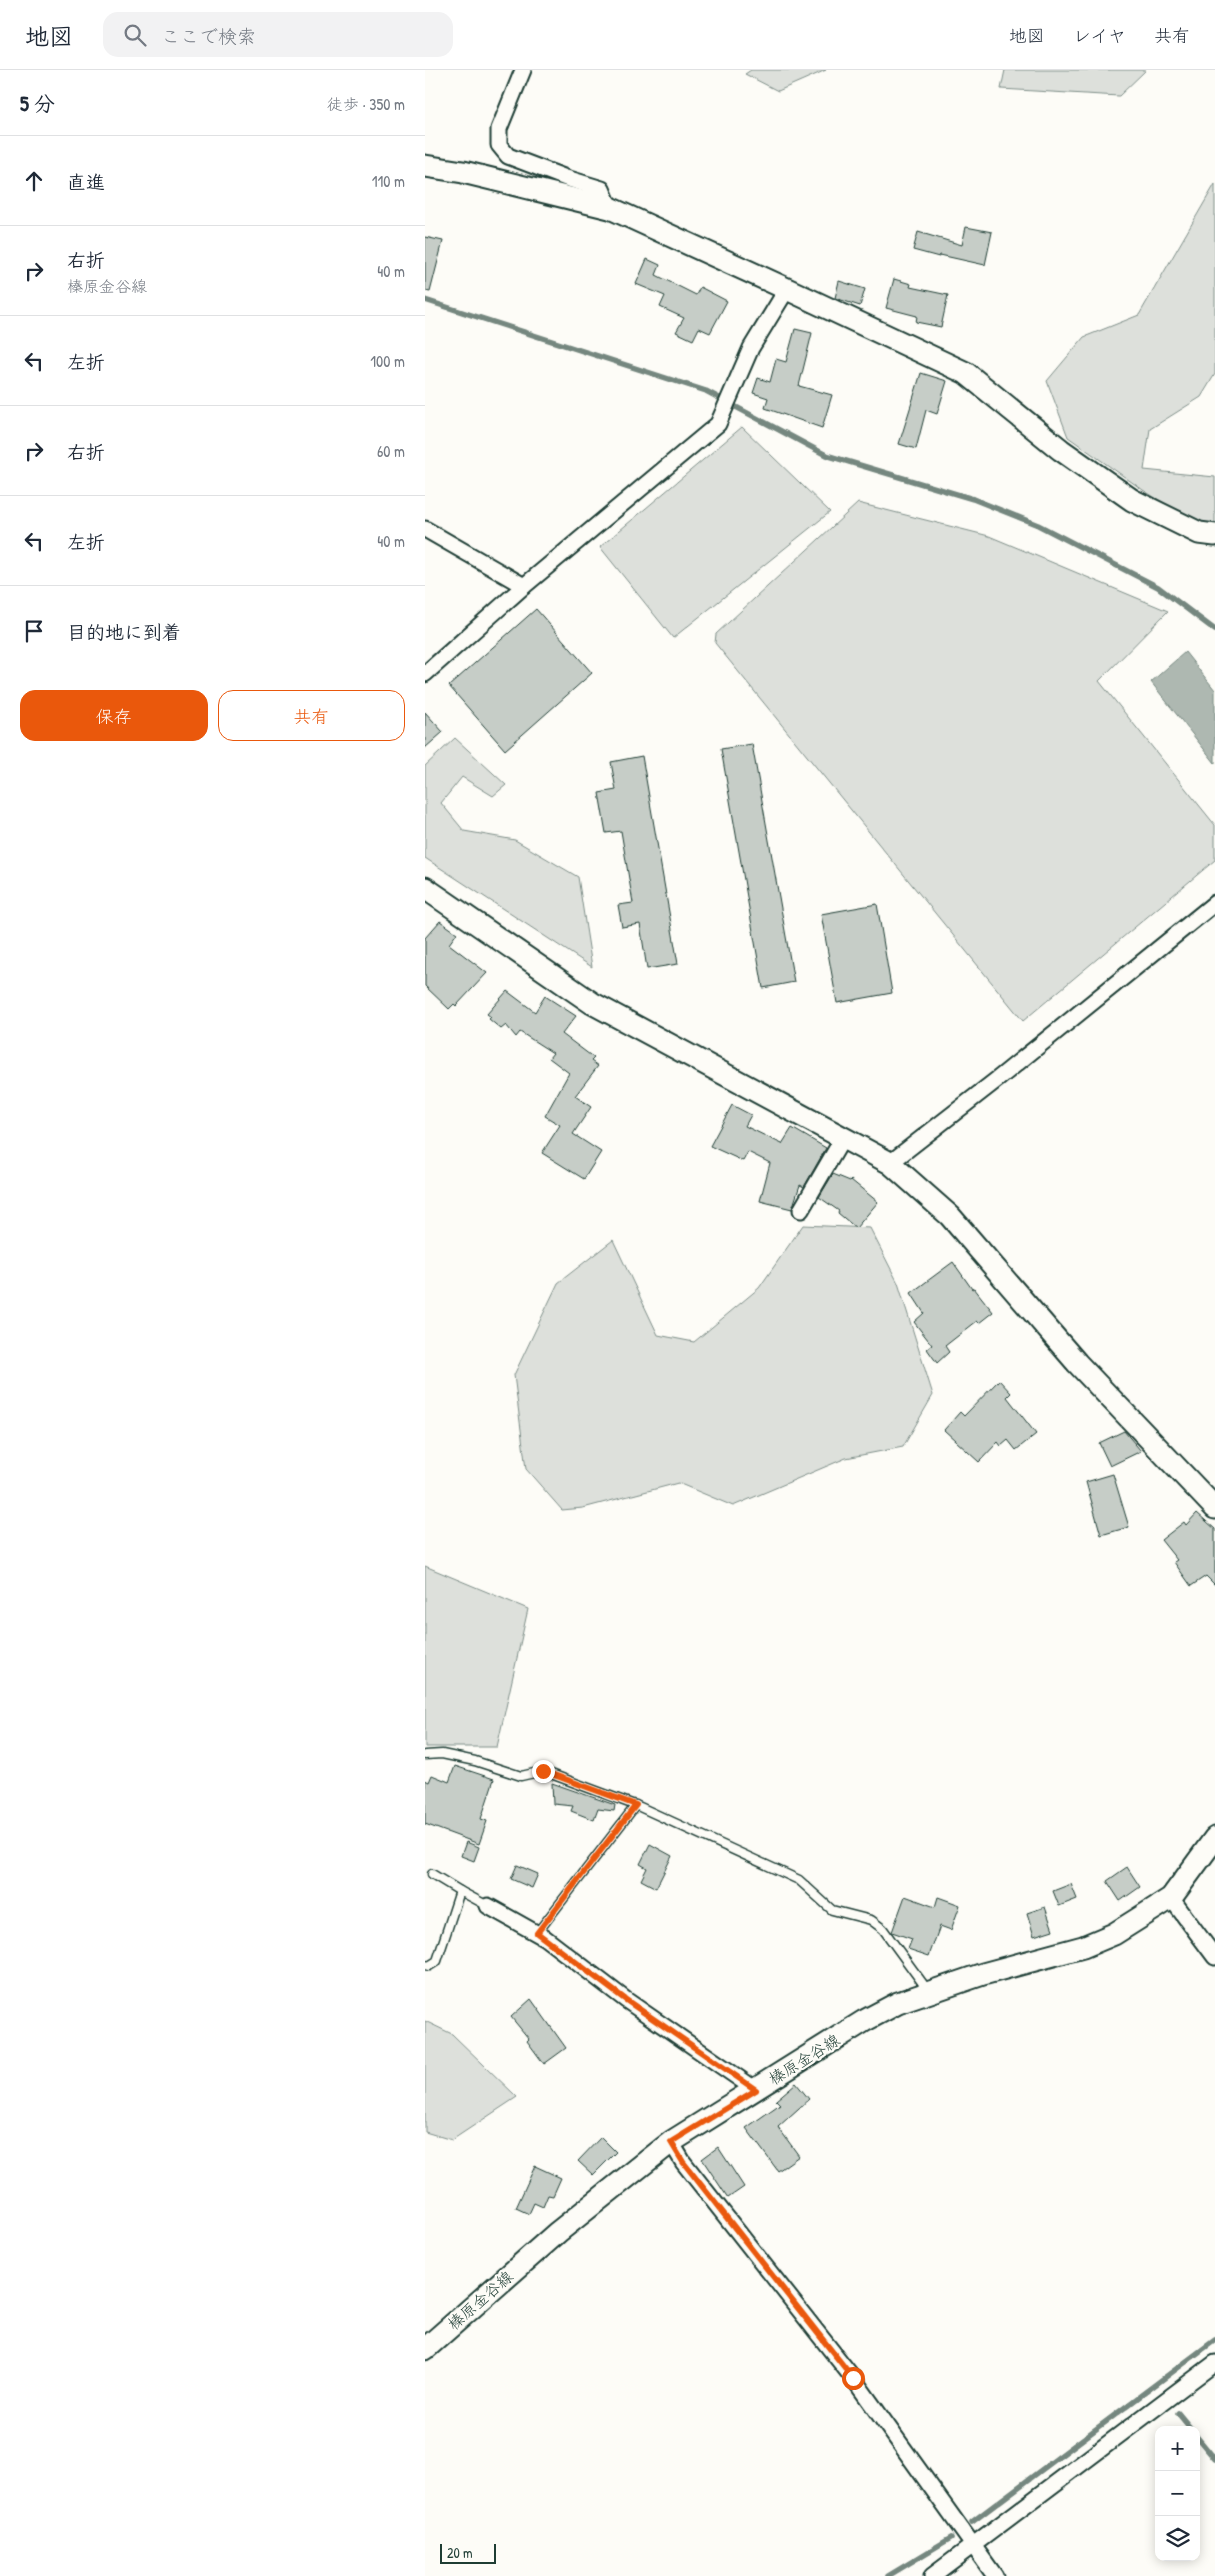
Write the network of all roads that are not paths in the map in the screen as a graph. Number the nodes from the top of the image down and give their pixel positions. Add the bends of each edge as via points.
1 (523, 70) edge
2 (425, 166) edge
3 (610, 208) junction
4 (787, 289) junction
5 (425, 529) edge
6 (1215, 535) edge
7 (524, 586) junction
8 (425, 674) edge
9 (425, 888) edge
10 (1215, 903) edge
11 (843, 1138) junction
12 (890, 1163) junction
13 (801, 1210) dead end
14 (1215, 1508) edge
15 (425, 1755) edge
16 (636, 1805) junction
17 (1215, 1838) edge
18 (432, 1874) dead end
19 (460, 1890) junction
20 (1171, 1898) junction
21 (488, 1906) joint
22 (537, 1933) junction
23 (1215, 1957) edge
24 (425, 1965) edge
25 (929, 1992) junction
26 (756, 2090) junction
27 (671, 2142) junction
28 (425, 2348) edge
29 (1215, 2363) edge
30 (973, 2546) junction
31 (932, 2576) edge
32 (995, 2576) edge

1 - 3 street via 499,129 499,145 507,156 602,189
2 - 3 street via 463,172
3 - 4 street
4 - 6 street via 966,373 1061,450 1132,500 1199,532
4 - 7 street via 751,348 718,424
5 - 7 street
7 - 8 street
9 - 11 street via 593,1003
10 - 12 street
11 - 12 street
11 - 13 street
12 - 14 street via 950,1216 1077,1363
15 - 16 lane via 442,1754 475,1760 521,1776 543,1771
16 - 22 lane
16 - 25 lane via 799,1880 832,1910 871,1920 883,1929
17 - 20 street, 榛原金谷線
18 - 19 lane
19 - 21 lane
19 - 24 lane via 437,1961
20 - 23 street
20 - 25 street, 榛原金谷線 via 1114,1934 1091,1944
21 - 22 street
22 - 26 street via 626,2000
25 - 26 street, 榛原金谷線 via 898,2003 864,2021
26 - 27 street, 榛原金谷線
27 - 28 street, 榛原金谷線 via 558,2232
27 - 30 street via 683,2162 853,2378
29 - 30 street
30 - 31 street
30 - 32 street

